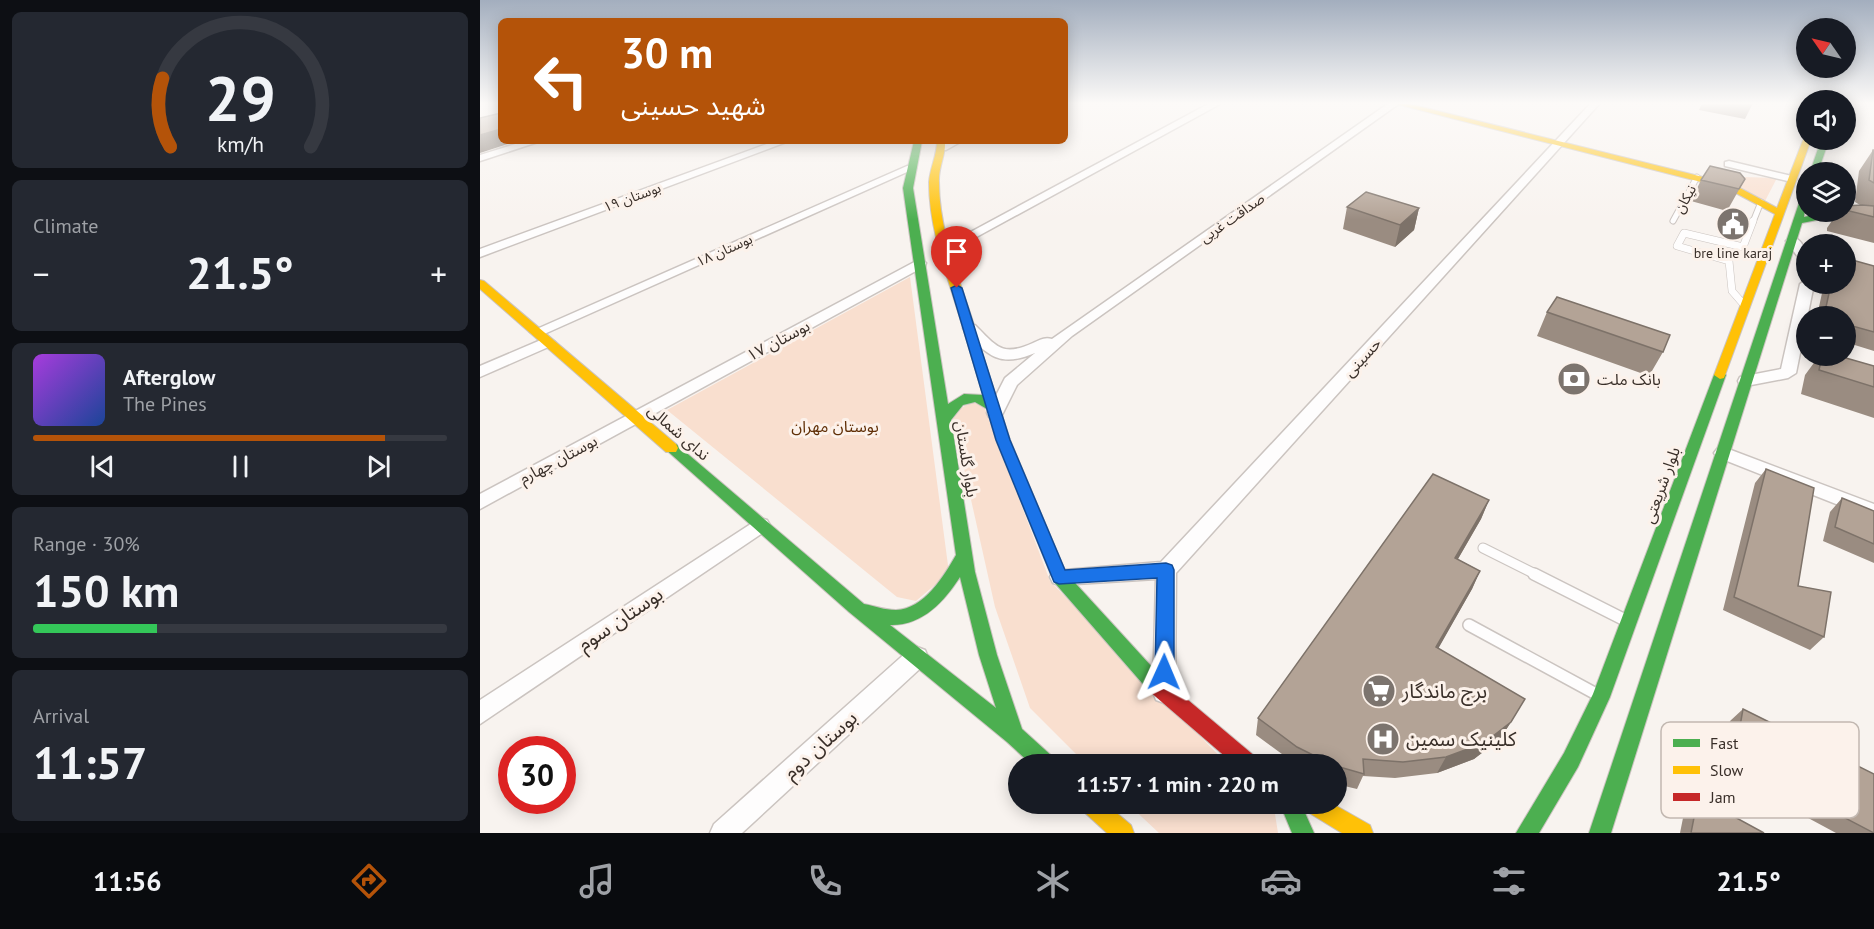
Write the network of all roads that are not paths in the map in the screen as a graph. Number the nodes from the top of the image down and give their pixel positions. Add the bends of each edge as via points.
1 (1145, 142) edge
2 (1340, 142) edge
3 (1554, 142) edge
4 (1559, 143) junction
5 (526, 144) edge
6 (776, 144) edge
7 (918, 144) edge
8 (942, 144) edge
9 (1803, 150) edge
10 (480, 158) edge
11 (1729, 164) dead end
12 (911, 168) junction
13 (1697, 177) junction
14 (1792, 179) junction
15 (1761, 202) junction
16 (1780, 213) junction
17 (1856, 216) edge
18 (1856, 220) edge
19 (1673, 221) dead end
20 (1798, 222) edge
21 (1874, 222) edge
22 (1792, 241) junction
23 (1796, 246) edge
24 (945, 249) junction
25 (480, 253) edge
26 (920, 263) junction
27 (480, 283) edge
28 (1805, 294) edge
29 (1745, 306) junction
30 (968, 327) junction
31 (1067, 333) junction
32 (542, 337) junction
33 (480, 372) edge
34 (1746, 381) junction
35 (993, 410) junction
36 (636, 417) junction
37 (944, 420) junction
38 (1723, 453) junction
39 (480, 502) edge
40 (1874, 512) edge
41 (760, 525) junction
42 (1483, 548) dead end
43 (964, 554) junction
44 (1166, 570) junction
45 (1059, 577) junction
46 (855, 607) junction
47 (1628, 622) junction
48 (1469, 625) dead end
49 (917, 657) junction
50 (1164, 692) junction
51 (1601, 697) junction
52 (480, 713) edge
53 (1014, 735) junction
54 (1035, 754) edge
55 (1234, 754) edge
56 (1101, 814) edge
57 (1294, 814) edge
58 (1330, 814) edge
59 (1532, 830) edge
60 (723, 833) edge
61 (1123, 833) edge
62 (1303, 833) edge
63 (1362, 833) edge
64 (1600, 833) edge

1 - 24 street
2 - 31 street, صداقت غربی
3 - 4 main road
4 - 13 main road
4 - 44 street, حسینی
5 - 10 street
6 - 25 street, بوستان ۱۹
7 - 12 main road, بلوار گلستان
8 - 24 main road via 934,167 934,183
9 - 14 main road, بلوار شریعتی
11 - 14 street
12 - 26 main road, بلوار گلستان via 908,188
12 - 32 street, بوستان ۱۸
13 - 15 main road
13 - 19 lane, نیکان
14 - 16 main road, بلوار شریعتی
15 - 16 main road
15 - 29 lane via 1743,247 1684,233 1677,246 1729,261 1732,291
16 - 29 main road, بلوار شریعتی
17 - 21 main road
18 - 21 main road
20 - 22 main road
22 - 23 street
22 - 34 main road
24 - 30 main road
26 - 36 street, بوستان ۱۷
26 - 37 main road, بلوار گلستان
27 - 32 main road, ندای شمالی
28 - 34 street via 1788,373
29 - 47 main road, بلوار شریعتی
30 - 31 street, صداقت غربی via 992,352 1007,357
30 - 35 main road
31 - 35 street, صداقت غربی via 1011,382
32 - 33 street, بوستان ۱۸
32 - 36 main road, ندای شمالی
34 - 38 main road
35 - 37 main road via 982,397 967,396 954,402
35 - 45 main road
36 - 39 street, بوستان چهارم
36 - 41 main road, ندای شمالی
37 - 43 main road, بلوار گلستان
38 - 40 street
38 - 64 main road
41 - 46 main road, ندای شمالی
41 - 52 street, بوستان سوم
42 - 47 lane
43 - 46 main road, ندای شمالی via 943,592 917,610 886,619
43 - 53 main road, بلوار گلستان via 988,655
44 - 45 street
44 - 50 street
45 - 50 main road
46 - 49 main road, ندای شمالی
47 - 51 main road, بلوار شریعتی
48 - 51 lane
49 - 53 main road, ندای شمالی
49 - 60 street, بوستان دوم
50 - 55 main road
51 - 59 main road, بلوار شریعتی
53 - 54 main road, بلوار گلستان
56 - 61 main road
57 - 62 main road
58 - 63 main road

